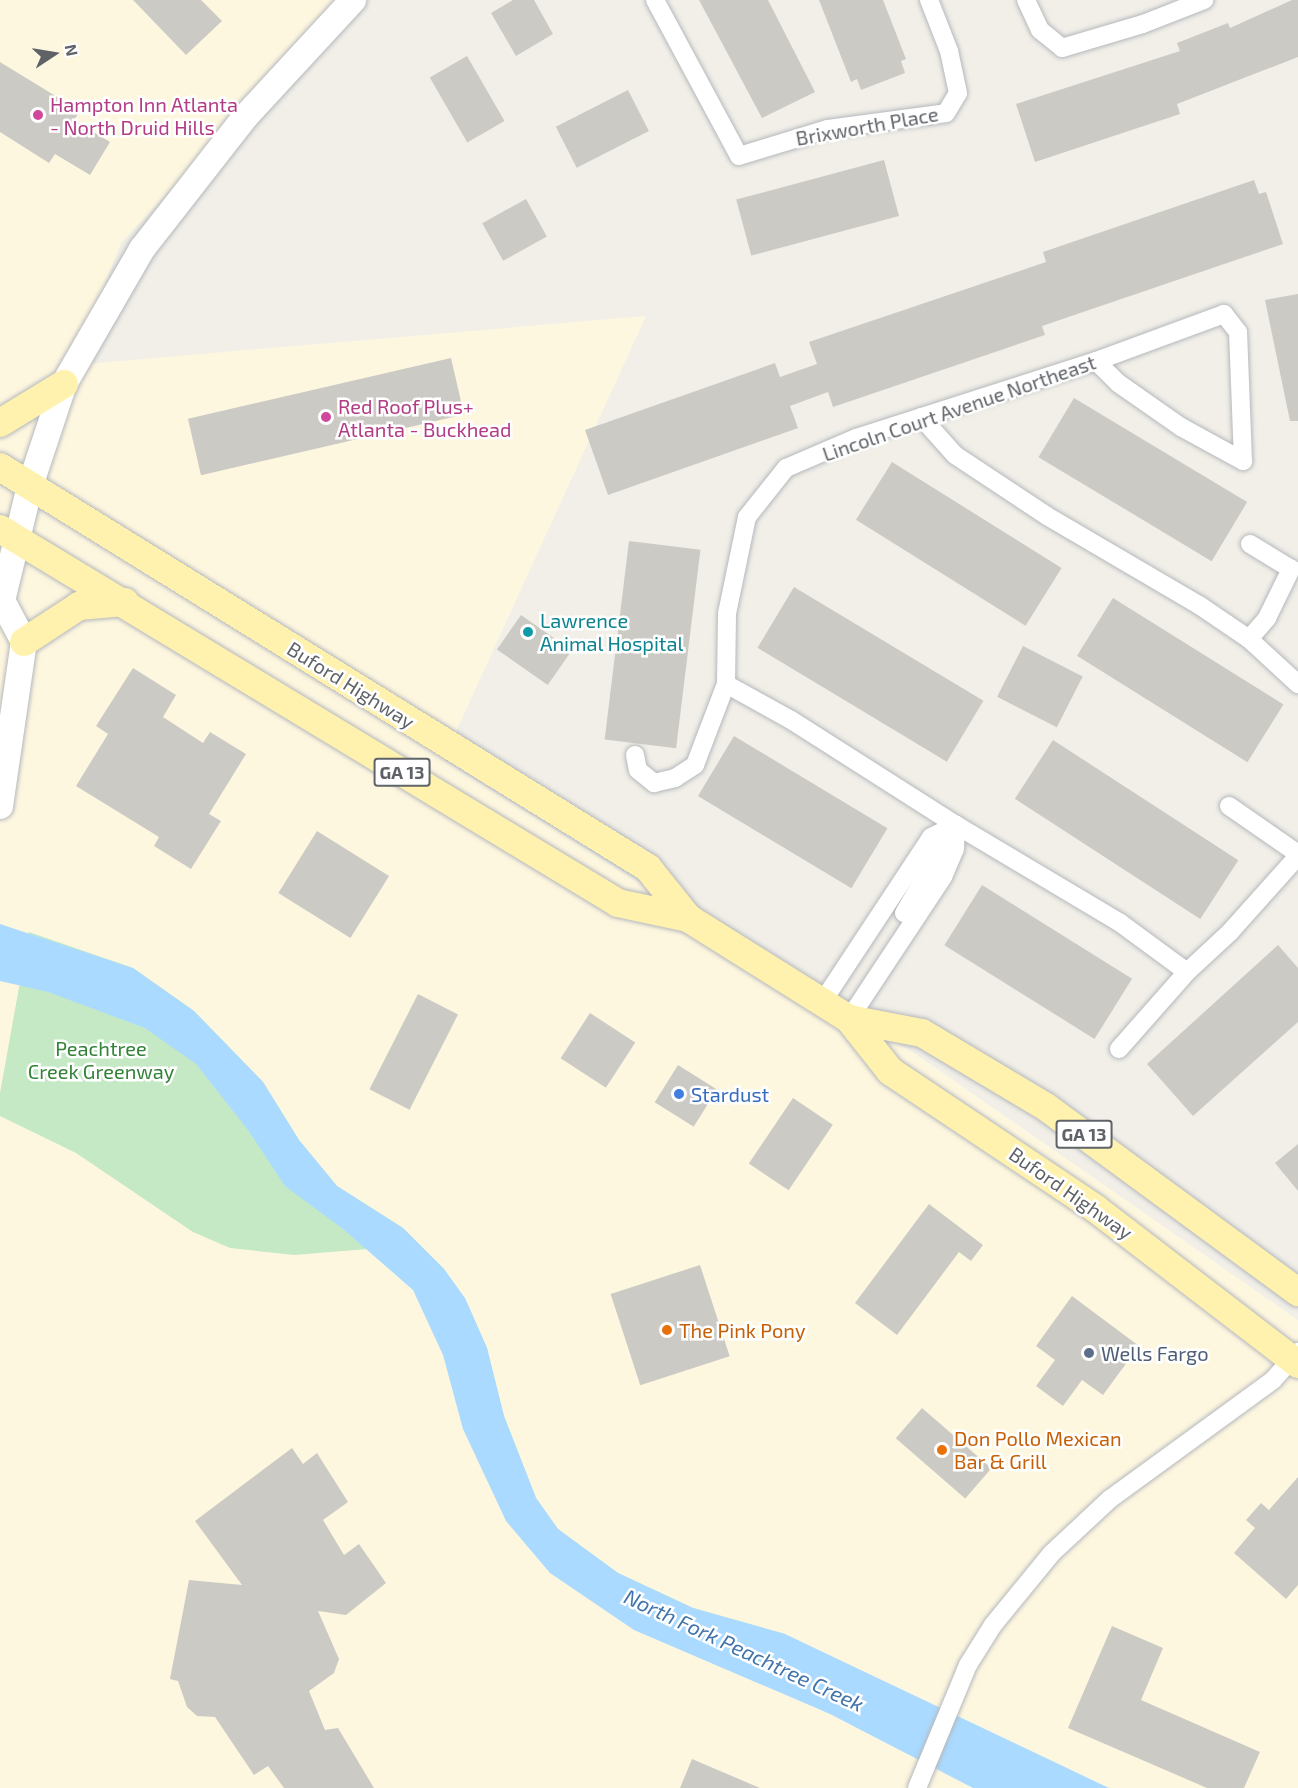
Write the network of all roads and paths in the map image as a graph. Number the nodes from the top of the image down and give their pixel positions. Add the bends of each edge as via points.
1 (655, 0) edge
2 (929, 0) edge
3 (1026, 0) edge
4 (1203, 0) edge
5 (351, 1) edge
6 (1096, 361) junction
7 (64, 384) junction
8 (921, 417) junction
9 (0, 423) edge
10 (0, 467) edge
11 (30, 486) junction
12 (8, 534) edge
13 (1250, 544) dead end
14 (126, 602) junction
15 (2, 606) edge
16 (1248, 639) junction
17 (24, 642) junction
18 (726, 684) junction
19 (1298, 684) edge
20 (635, 755) dead end
21 (0, 806) edge
22 (1229, 806) dead end
23 (956, 825) junction
24 (1298, 855) edge
25 (904, 877) junction
26 (927, 889) junction
27 (887, 904) junction
28 (910, 916) junction
29 (688, 918) junction
30 (1187, 972) junction
31 (824, 1001) junction
32 (849, 1019) junction
33 (1119, 1049) dead end
34 (1298, 1292) edge
35 (1296, 1358) edge
36 (917, 1788) edge

1 - 2 street, Brixworth Place via 740,156 828,129 946,113 958,93
3 - 4 street via 1040,30 1062,48 1143,24
5 - 7 main road via 246,116 142,249
6 - 6 street, Lincoln Court Avenue Northeast via 1118,383 1172,421 1243,461 1238,333 1224,314
6 - 8 street, Lincoln Court Avenue Northeast
7 - 9 main road
7 - 11 main road
8 - 16 street via 955,455
8 - 18 street, Lincoln Court Avenue Northeast via 856,438 786,468 747,517 727,614
10 - 11 main road, Buford Highway / GA 13
11 - 12 main road
11 - 29 main road, Buford Highway / GA 13 via 648,868
12 - 14 main road, Buford Highway / GA 13
12 - 15 main road
13 - 16 street via 1291,569 1267,618
14 - 17 main road via 79,606
14 - 29 main road, Buford Highway / GA 13 via 618,903
15 - 17 main road
16 - 19 street
17 - 21 main road
18 - 20 street via 695,765 675,778 654,783 638,770
18 - 23 street via 791,720
22 - 24 street
23 - 25 street via 931,837
23 - 26 street via 956,849
23 - 30 street via 1119,922
24 - 30 street via 1230,933
25 - 26 street
25 - 27 street
26 - 28 street
27 - 28 street
27 - 31 street
28 - 32 street
29 - 31 main road, Buford Highway / GA 13
30 - 33 street
31 - 32 main road, Buford Highway / GA 13
32 - 34 main road, Buford Highway / GA 13 via 922,1033 1046,1107
32 - 35 main road, Buford Highway / GA 13 via 890,1071 1096,1209
35 - 36 street via 1273,1380 1110,1499 1052,1553 993,1625 968,1665

